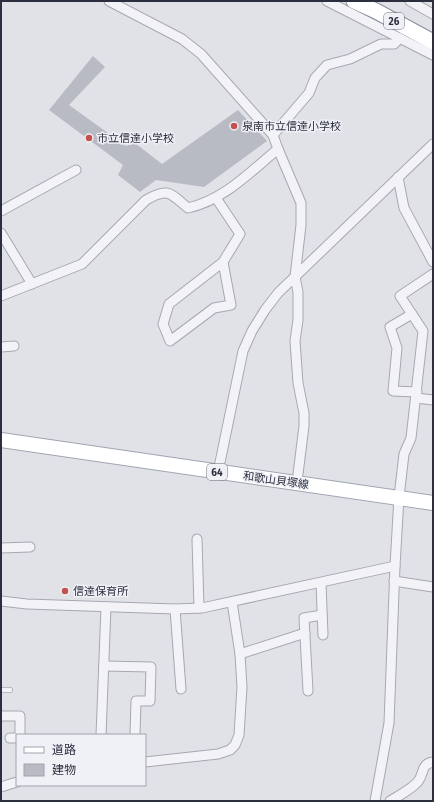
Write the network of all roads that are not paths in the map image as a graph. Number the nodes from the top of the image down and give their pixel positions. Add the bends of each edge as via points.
1 (109, 1) edge
2 (326, 1) edge
3 (354, 1) edge
4 (377, 1) edge
5 (410, 1) edge
6 (433, 14) edge
7 (433, 30) edge
8 (400, 38) junction
9 (433, 42) edge
10 (433, 55) edge
11 (273, 135) junction
12 (433, 144) edge
13 (278, 149) junction
14 (76, 170) dead end
15 (398, 177) junction
16 (216, 198) junction
17 (1, 211) edge
18 (1, 233) edge
19 (222, 262) junction
20 (433, 262) edge
21 (433, 274) edge
22 (295, 276) junction
23 (32, 284) junction
24 (1, 296) edge
25 (412, 314) junction
26 (14, 346) dead end
27 (1, 347) edge
28 (416, 395) junction
29 (433, 400) edge
30 (1, 440) edge
31 (218, 472) junction
32 (297, 482) junction
33 (399, 497) junction
34 (433, 503) edge
35 (197, 539) dead end
36 (30, 547) dead end
37 (1, 548) edge
38 (395, 566) junction
39 (394, 581) junction
40 (321, 582) junction
41 (433, 587) edge
42 (1, 601) edge
43 (232, 602) junction
44 (106, 607) junction
45 (199, 608) junction
46 (175, 609) junction
47 (322, 615) junction
48 (305, 633) junction
49 (323, 635) dead end
50 (240, 654) junction
51 (104, 666) junction
52 (181, 689) dead end
53 (1, 690) edge
54 (10, 690) dead end
55 (308, 691) dead end
56 (1, 716) edge
57 (20, 734) edge
58 (101, 734) edge
59 (135, 734) edge
60 (146, 762) edge
61 (433, 762) edge
62 (16, 782) edge
63 (1, 787) edge
64 (375, 801) edge
65 (390, 801) edge

1 - 11 street via 182,38 201,54
2 - 8 street
3 - 9 highway, 26
4 - 7 highway, 26
5 - 6 street
8 - 10 street
8 - 11 street via 394,44 381,44 350,59 327,65 315,78 309,93
11 - 13 street
12 - 15 street
13 - 16 street
13 - 22 street via 301,203
14 - 17 street
15 - 20 street via 404,208
15 - 22 street
16 - 19 street via 240,234
16 - 23 street via 188,208 170,193 156,194 146,200 82,264
18 - 23 street
19 - 19 street via 231,305 214,308 170,341 163,324 169,304
21 - 25 street via 400,296
22 - 31 street via 264,310 243,351
22 - 32 street via 298,299 295,341 298,383 304,413
23 - 24 street
25 - 28 street via 423,331
25 - 28 street via 390,327 397,348 393,391
26 - 27 street
28 - 29 street
28 - 33 street via 412,438 404,454
30 - 31 main road, 和歌山貝塚線 / 64
31 - 32 main road, 和歌山貝塚線 / 64
32 - 33 main road, 和歌山貝塚線 / 64
33 - 34 main road, 和歌山貝塚線 / 64
33 - 38 street
35 - 45 street
36 - 37 street
38 - 39 street
38 - 40 street
39 - 41 street
39 - 64 street via 389,723
40 - 43 street
40 - 47 street
42 - 44 street
43 - 45 street
43 - 50 street
44 - 46 street
44 - 51 street
45 - 46 street
46 - 52 street
47 - 48 street via 304,618
47 - 49 street
48 - 50 street
48 - 55 street
50 - 60 street via 242,687 239,735 235,745 230,750 218,754
51 - 58 street
51 - 59 street via 151,667 150,701 136,701
53 - 54 lane
56 - 57 street via 20,716
61 - 65 street via 424,766 420,780
62 - 63 street

